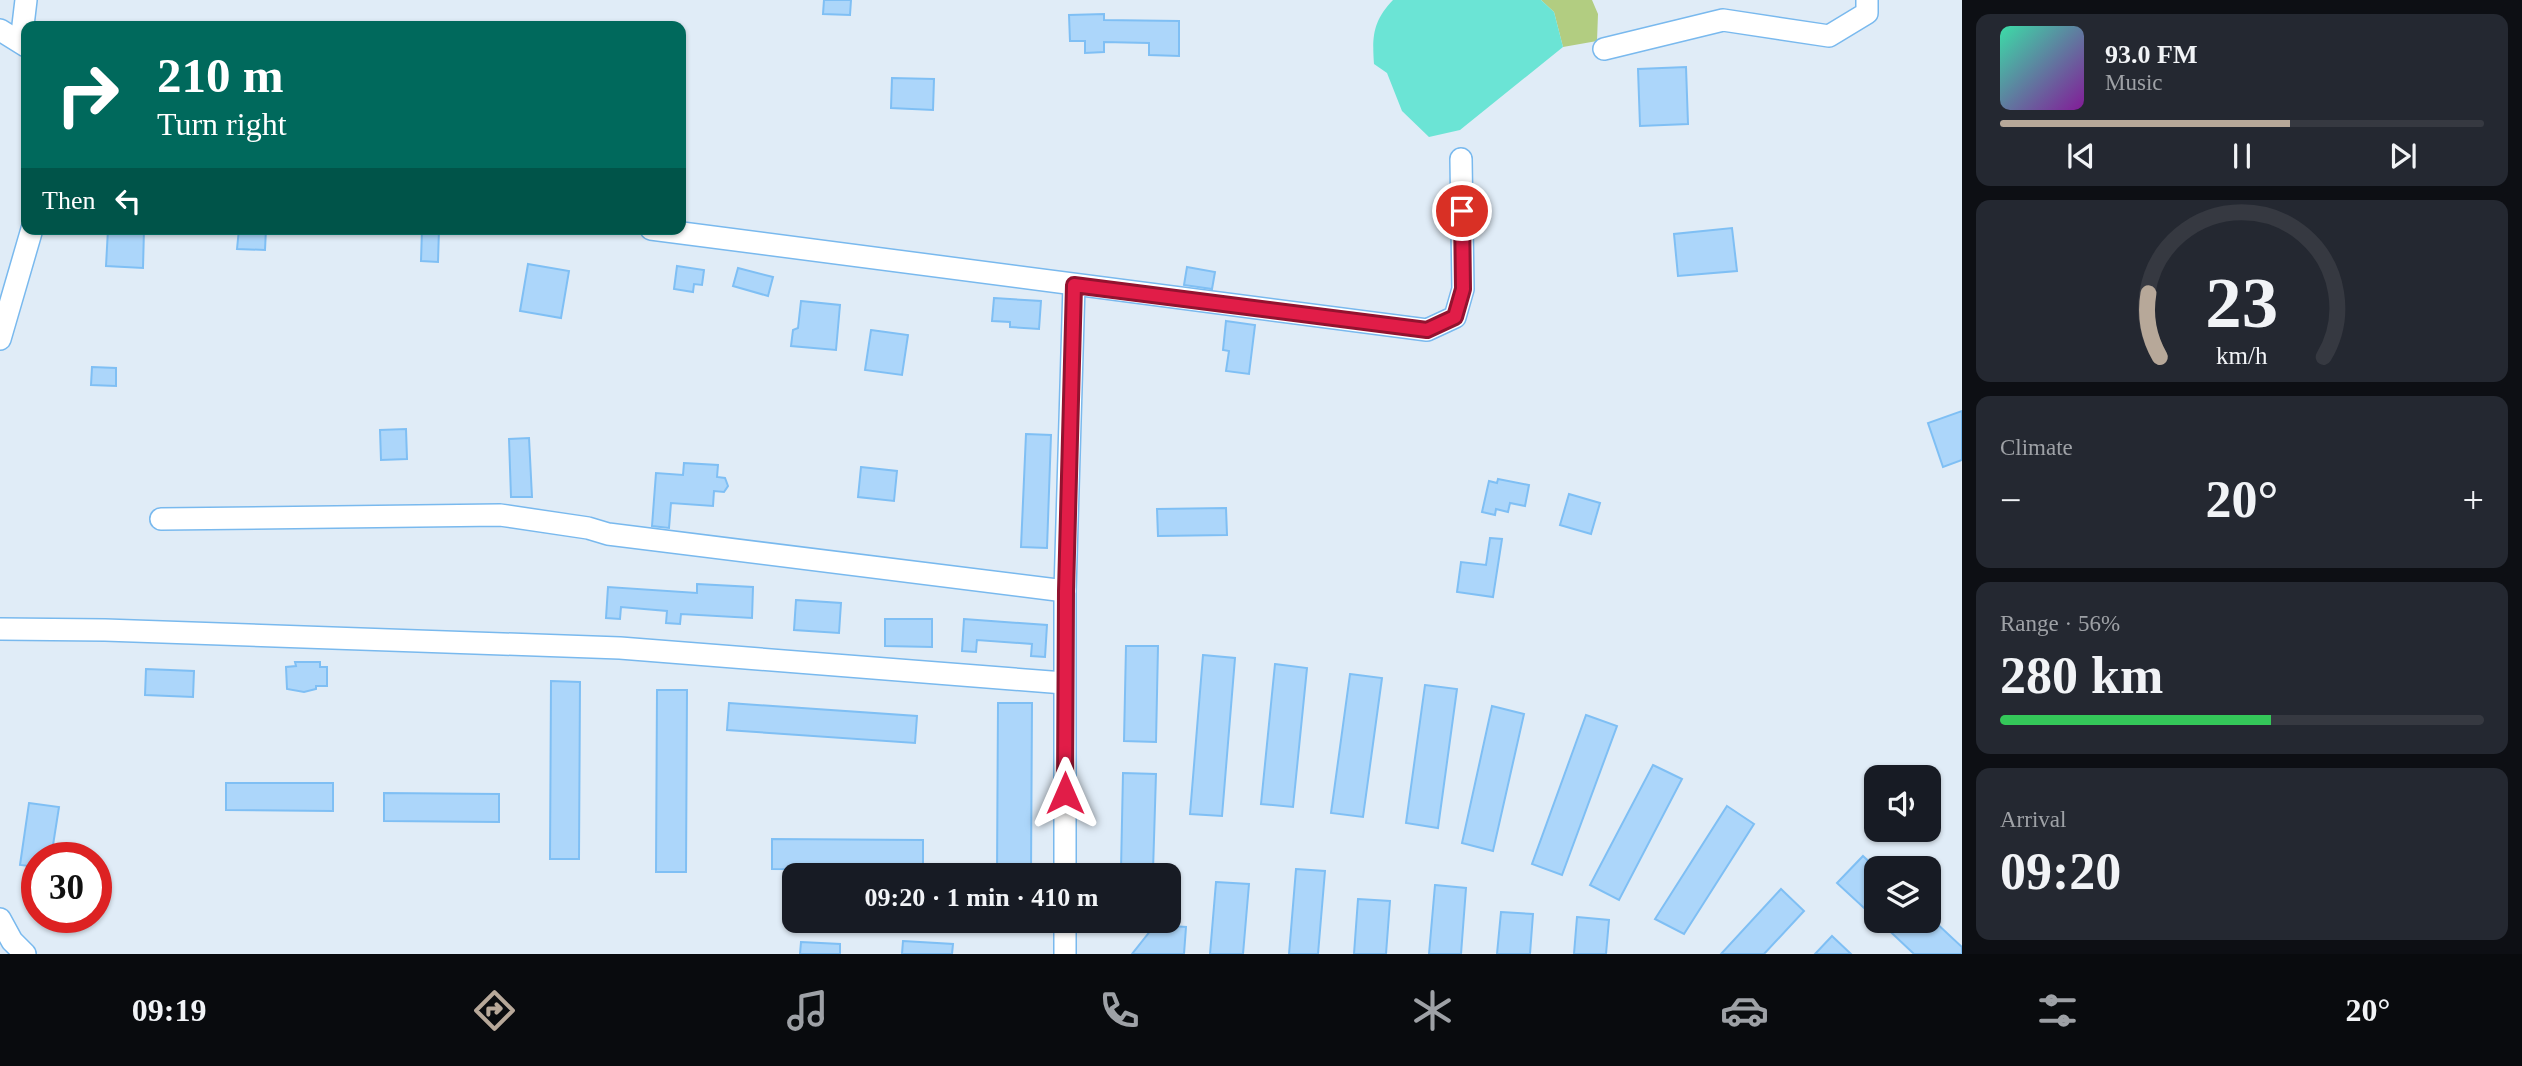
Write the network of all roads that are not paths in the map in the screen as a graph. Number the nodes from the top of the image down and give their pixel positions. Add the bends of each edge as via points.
1 (26, 0) edge
2 (1867, 6) edge
3 (25, 21) edge
4 (0, 30) edge
5 (21, 42) edge
6 (1604, 49) dead end
7 (1461, 159) dead end
8 (686, 234) edge
9 (30, 235) edge
10 (1074, 285) junction
11 (0, 339) edge
12 (161, 519) dead end
13 (1066, 591) junction
14 (0, 629) edge
15 (1064, 682) junction
16 (1065, 863) edge
17 (0, 919) edge
18 (1065, 933) edge
19 (25, 954) edge
20 (1065, 954) edge

1 - 3 street
2 - 6 street via 1829,36 1723,20
4 - 5 street
7 - 10 street via 1463,289 1455,317 1427,330
8 - 10 street
9 - 11 street
10 - 13 street
12 - 13 street via 500,515 608,534
13 - 15 street
14 - 15 street via 621,648
15 - 16 street
17 - 19 street
18 - 20 street

